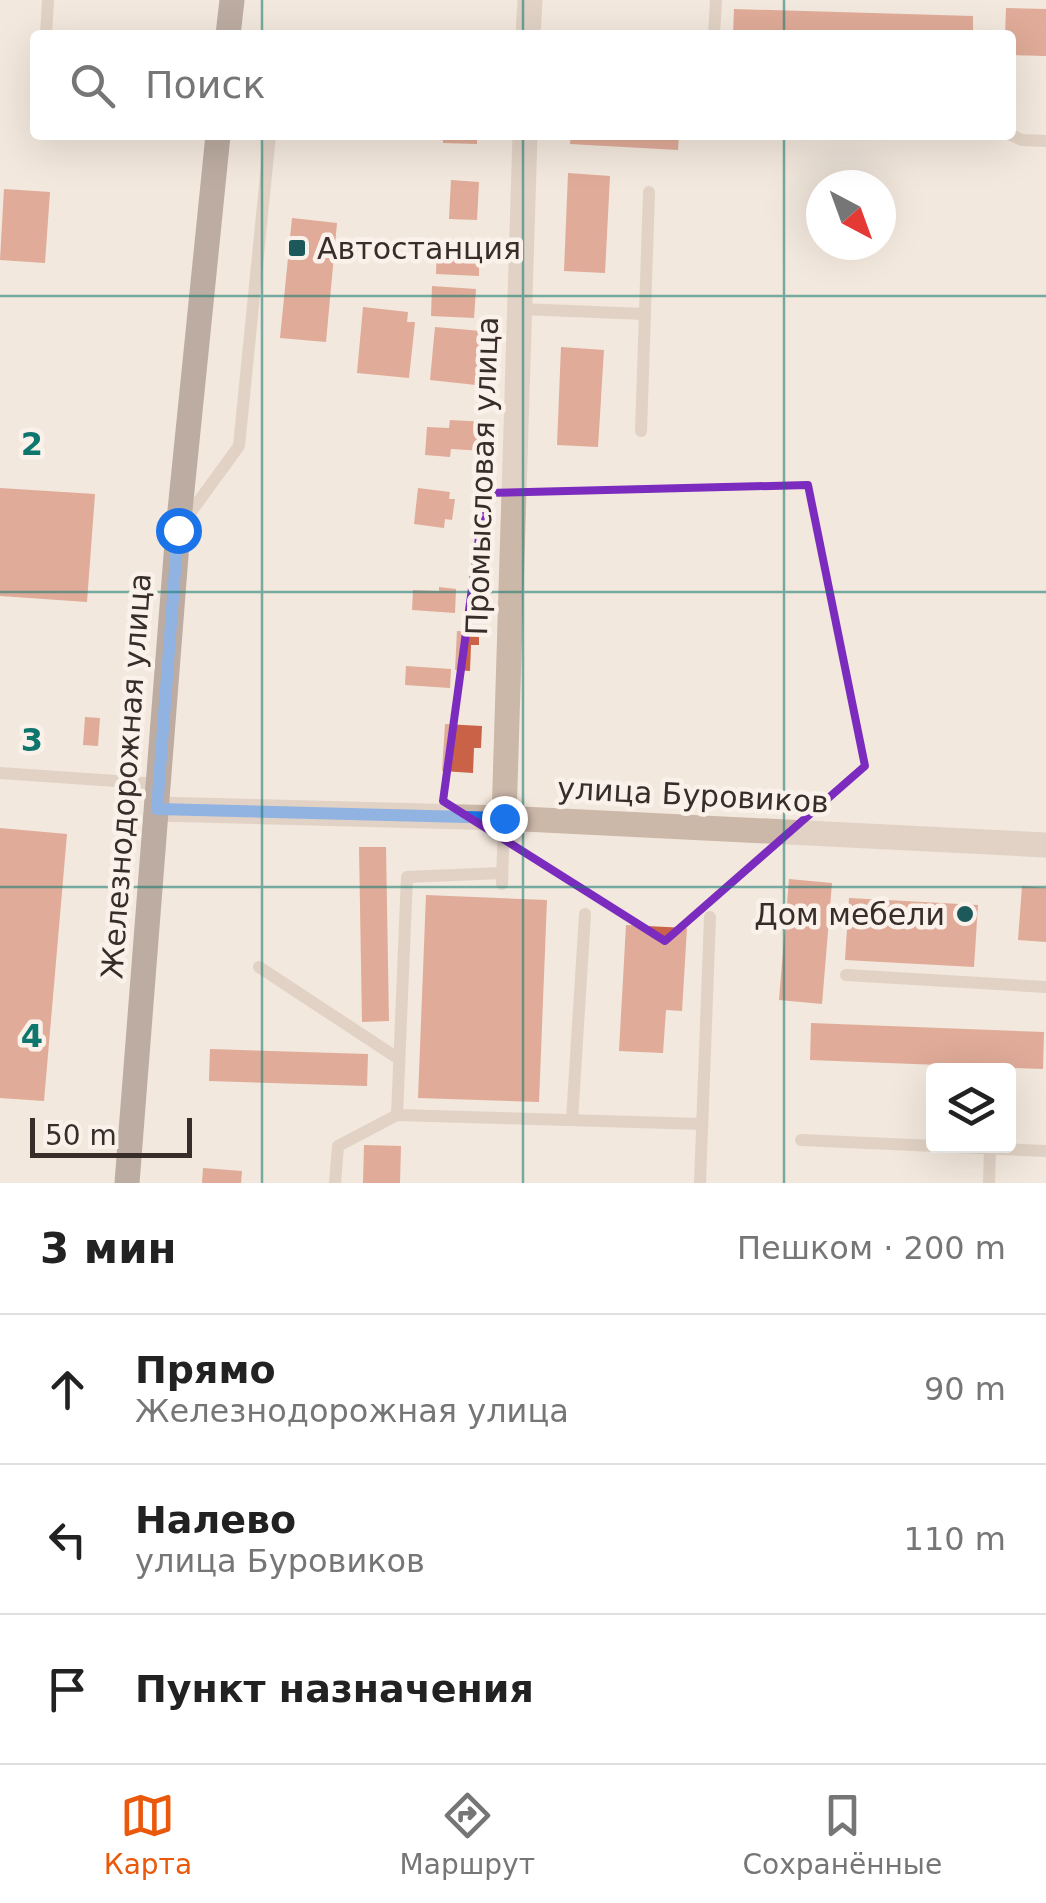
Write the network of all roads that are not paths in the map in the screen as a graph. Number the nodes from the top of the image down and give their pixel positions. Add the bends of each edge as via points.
1 (48, 0) edge
2 (232, 0) edge
3 (530, 0) edge
4 (716, 0) edge
5 (46, 30) edge
6 (230, 30) edge
7 (528, 30) edge
8 (714, 30) edge
9 (1016, 138) edge
10 (217, 140) edge
11 (270, 140) edge
12 (525, 140) edge
13 (1046, 142) edge
14 (650, 192) dead end
15 (520, 309) junction
16 (645, 314) junction
17 (641, 431) dead end
18 (178, 530) junction
19 (0, 772) edge
20 (158, 796) junction
21 (504, 818) junction
22 (1046, 845) edge
23 (585, 914) dead end
24 (710, 916) dead end
25 (258, 967) dead end
26 (846, 976) dead end
27 (1046, 988) edge
28 (399, 1059) junction
29 (397, 1115) junction
30 (572, 1120) junction
31 (702, 1124) junction
32 (801, 1140) dead end
33 (926, 1145) edge
34 (1016, 1149) edge
35 (1046, 1151) edge
36 (990, 1153) edge
37 (127, 1183) edge
38 (335, 1183) edge
39 (700, 1183) edge
40 (989, 1183) edge

1 - 5 lane
2 - 6 main road
3 - 7 street
4 - 8 lane
9 - 13 lane
10 - 18 main road, Железнодорожная улица
11 - 18 lane via 240,446
12 - 15 street, Промысловая улица
14 - 16 lane
15 - 16 lane
15 - 21 street, Промысловая улица
16 - 17 lane
18 - 20 main road, Железнодорожная улица
19 - 20 lane
20 - 21 street, улица Буровиков
20 - 37 main road, Железнодорожная улица
21 - 22 street, улица Буровиков
21 - 28 lane via 502,878 407,877
23 - 30 lane
24 - 31 lane
25 - 28 lane
26 - 27 lane
28 - 29 lane
29 - 30 lane
29 - 38 lane via 338,1146
30 - 31 lane
31 - 39 lane
32 - 33 lane
34 - 35 lane
36 - 40 lane

